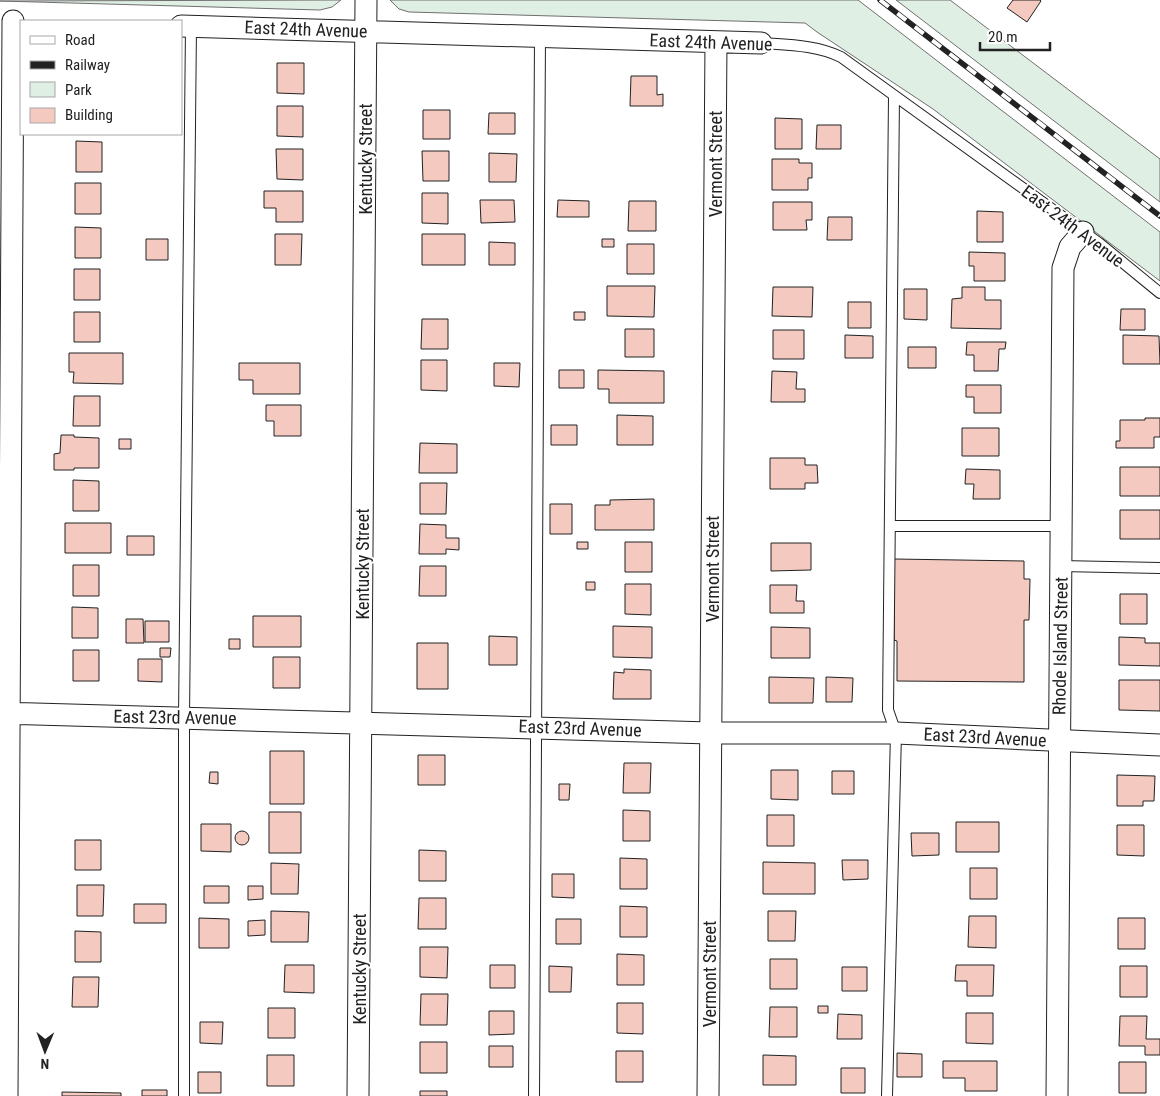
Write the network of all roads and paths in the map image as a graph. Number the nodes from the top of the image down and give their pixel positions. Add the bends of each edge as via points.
1 (366, 0) edge
2 (14, 21) edge
3 (186, 26) edge
4 (366, 31) junction
5 (540, 36) junction
6 (716, 42) junction
7 (761, 43) joint
8 (894, 96) junction
9 (1083, 232) junction
10 (1160, 293) edge
11 (890, 526) junction
12 (1061, 526) junction
13 (1060, 566) junction
14 (1160, 568) edge
15 (5, 713) edge
16 (184, 718) junction
17 (361, 722) junction
18 (536, 726) junction
19 (710, 732) junction
20 (896, 733) junction
21 (1059, 741) junction
22 (1160, 744) edge
23 (7, 1096) edge
24 (184, 1096) edge
25 (358, 1096) edge
26 (534, 1096) edge
27 (708, 1096) edge
28 (888, 1096) edge
29 (1057, 1096) edge

1 - 4 street, Kentucky Street
2 - 15 street
3 - 4 street, East 24th Avenue
3 - 16 lane
4 - 5 street, East 24th Avenue
4 - 17 street, Kentucky Street
5 - 6 street, East 24th Avenue
5 - 18 lane
6 - 7 street, East 24th Avenue
6 - 19 street, Vermont Street
7 - 8 lane, East 24th Avenue via 830,51
8 - 9 lane, East 24th Avenue
8 - 11 lane
9 - 10 lane, East 24th Avenue
9 - 12 street, Rhode Island Street via 1070,247 1063,268
11 - 12 lane
11 - 20 lane via 888,710
12 - 13 street, Rhode Island Street
13 - 14 lane
13 - 21 street, Rhode Island Street
15 - 16 street, East 23rd Avenue
15 - 23 street
16 - 17 street, East 23rd Avenue
16 - 24 lane
17 - 18 street, East 23rd Avenue
17 - 25 street, Kentucky Street
18 - 19 street, East 23rd Avenue
18 - 26 lane
19 - 20 street, East 23rd Avenue
19 - 27 street, Vermont Street
20 - 21 street, East 23rd Avenue
20 - 28 lane
21 - 22 street, East 23rd Avenue
21 - 29 street, Rhode Island Street

